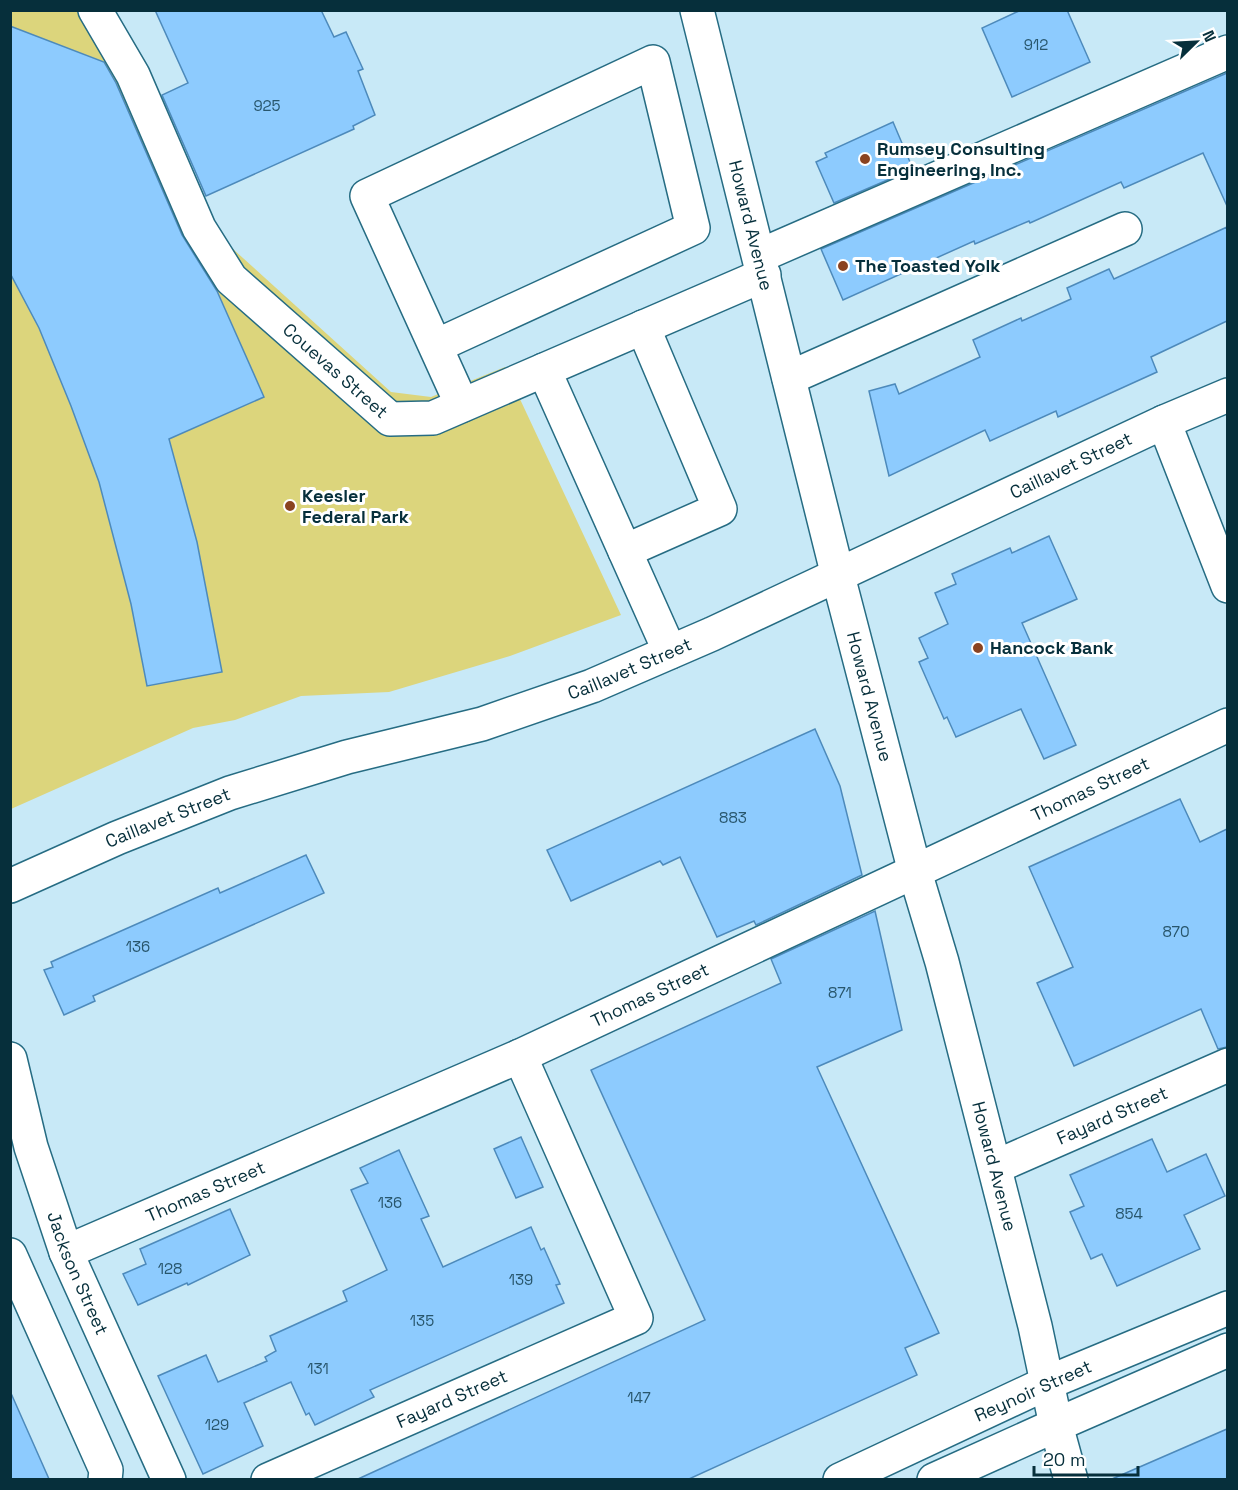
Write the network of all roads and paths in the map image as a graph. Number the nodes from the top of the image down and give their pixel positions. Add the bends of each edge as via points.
1 (95, 10) edge
2 (697, 10) edge
3 (1227, 52) edge
4 (1125, 229) dead end
5 (762, 265) junction
6 (643, 327) junction
7 (436, 345) junction
8 (544, 370) junction
9 (789, 378) junction
10 (1227, 394) edge
11 (462, 405) junction
12 (1164, 423) junction
13 (625, 551) junction
14 (838, 576) junction
15 (1227, 586) edge
16 (670, 652) junction
17 (1227, 725) edge
18 (915, 872) junction
19 (10, 886) edge
20 (520, 1056) junction
21 (10, 1059) edge
22 (1227, 1065) edge
23 (995, 1167) junction
24 (66, 1252) junction
25 (10, 1255) edge
26 (1227, 1308) edge
27 (1227, 1350) edge
28 (1047, 1383) junction
29 (1056, 1425) junction
30 (105, 1479) edge
31 (169, 1479) edge
32 (268, 1479) edge
33 (840, 1479) edge
34 (934, 1479) edge
35 (1071, 1479) edge

1 - 11 street, Couevas Street via 133,75 199,228 231,279 390,419 433,418
2 - 5 street, Howard Avenue
3 - 5 street, Couevas Street
4 - 9 street
5 - 6 street, Couevas Street
5 - 9 street, Howard Avenue
6 - 8 street, Couevas Street
6 - 13 street via 720,508
7 - 7 street via 367,196 653,62 693,228
7 - 11 street
8 - 11 street, Couevas Street
8 - 13 street
9 - 14 street, Howard Avenue
10 - 12 street, Caillavet Street
12 - 14 street, Caillavet Street
12 - 15 street
13 - 16 street
14 - 16 street, Caillavet Street
14 - 18 street, Howard Avenue
16 - 19 street, Caillavet Street via 592,686 482,724 230,793
17 - 18 street, Thomas Street
18 - 20 street, Thomas Street
18 - 23 street, Howard Avenue
20 - 24 street, Thomas Street
20 - 32 street, Fayard Street via 636,1318
21 - 24 street, Jackson Street via 30,1147
22 - 23 street, Fayard Street
23 - 28 street, Howard Avenue
24 - 31 street, Jackson Street
25 - 30 street via 106,1470
26 - 28 street, Reynoir Street
27 - 29 street
28 - 29 street, Howard Avenue
28 - 33 street, Reynoir Street
29 - 34 street
29 - 35 street, Howard Avenue

